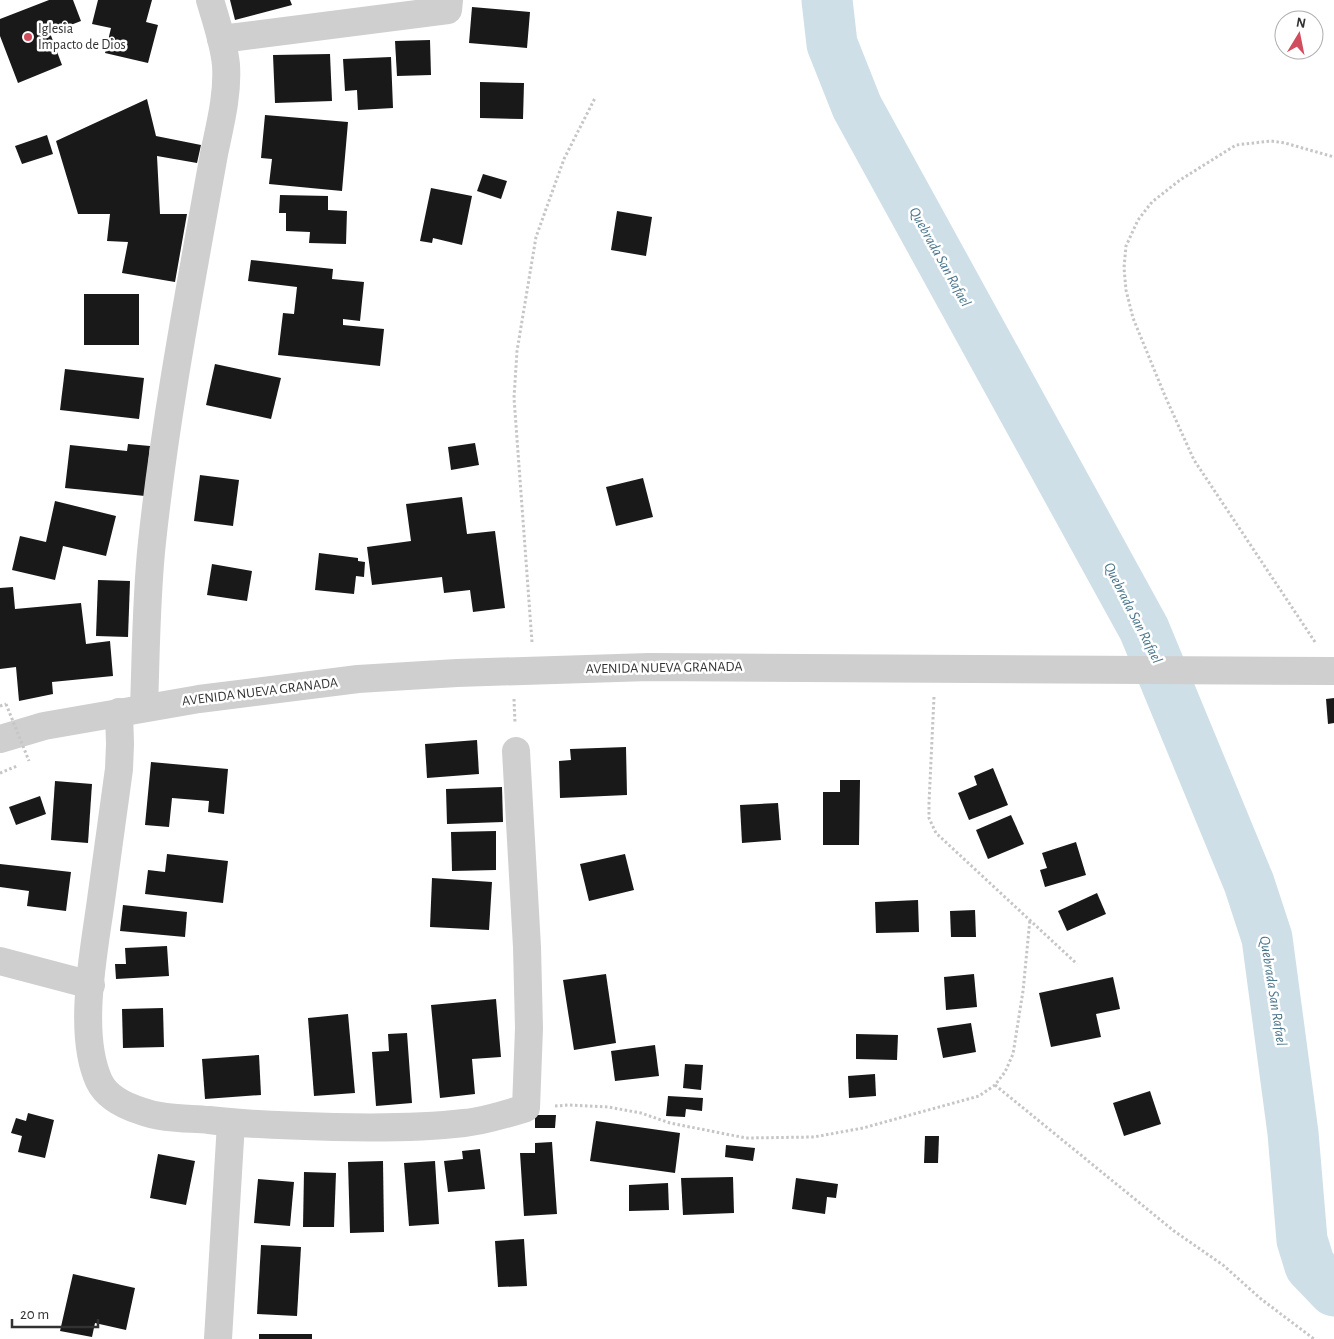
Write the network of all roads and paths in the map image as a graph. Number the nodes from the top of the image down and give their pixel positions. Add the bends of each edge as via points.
1 (210, 0) edge
2 (449, 0) edge
3 (221, 39) junction
4 (595, 98) dead end
5 (1334, 157) edge
6 (1318, 645) dead end
7 (935, 668) junction
8 (524, 670) junction
9 (1334, 671) edge
10 (0, 706) edge
11 (132, 710) junction
12 (0, 739) edge
13 (516, 751) joint
14 (29, 761) dead end
15 (1030, 920) junction
16 (0, 961) edge
17 (1077, 964) dead end
18 (91, 985) junction
19 (995, 1085) junction
20 (526, 1108) junction
21 (231, 1123) junction
22 (218, 1339) edge
23 (1314, 1339) edge

1 - 3 street
2 - 3 street via 448,10
3 - 11 street via 226,63 223,110 161,467 148,602
4 - 8 path via 564,159 536,237 517,351 514,408
5 - 6 path via 1278,142 1236,145 1152,202 1138,220 1126,246 1124,268 1133,318 1194,460
7 - 8 street, AVENIDA NUEVA GRANADA via 649,666
7 - 9 street, AVENIDA NUEVA GRANADA
7 - 15 path via 929,818 936,833
8 - 11 street, AVENIDA NUEVA GRANADA via 358,680
8 - 13 path
10 - 14 path, bridge via 6,704
11 - 12 street, AVENIDA NUEVA GRANADA via 44,726
11 - 18 street via 120,744
13 - 20 street via 527,947
15 - 17 path
15 - 19 path via 1024,991 1013,1054
16 - 18 street
18 - 21 street via 89,1030 92,1059 108,1094 143,1112
19 - 20 path via 964,1101 863,1128 814,1137 746,1138 608,1107
19 - 23 path via 1174,1231 1224,1265
20 - 21 street via 465,1123 399,1128
21 - 22 street

